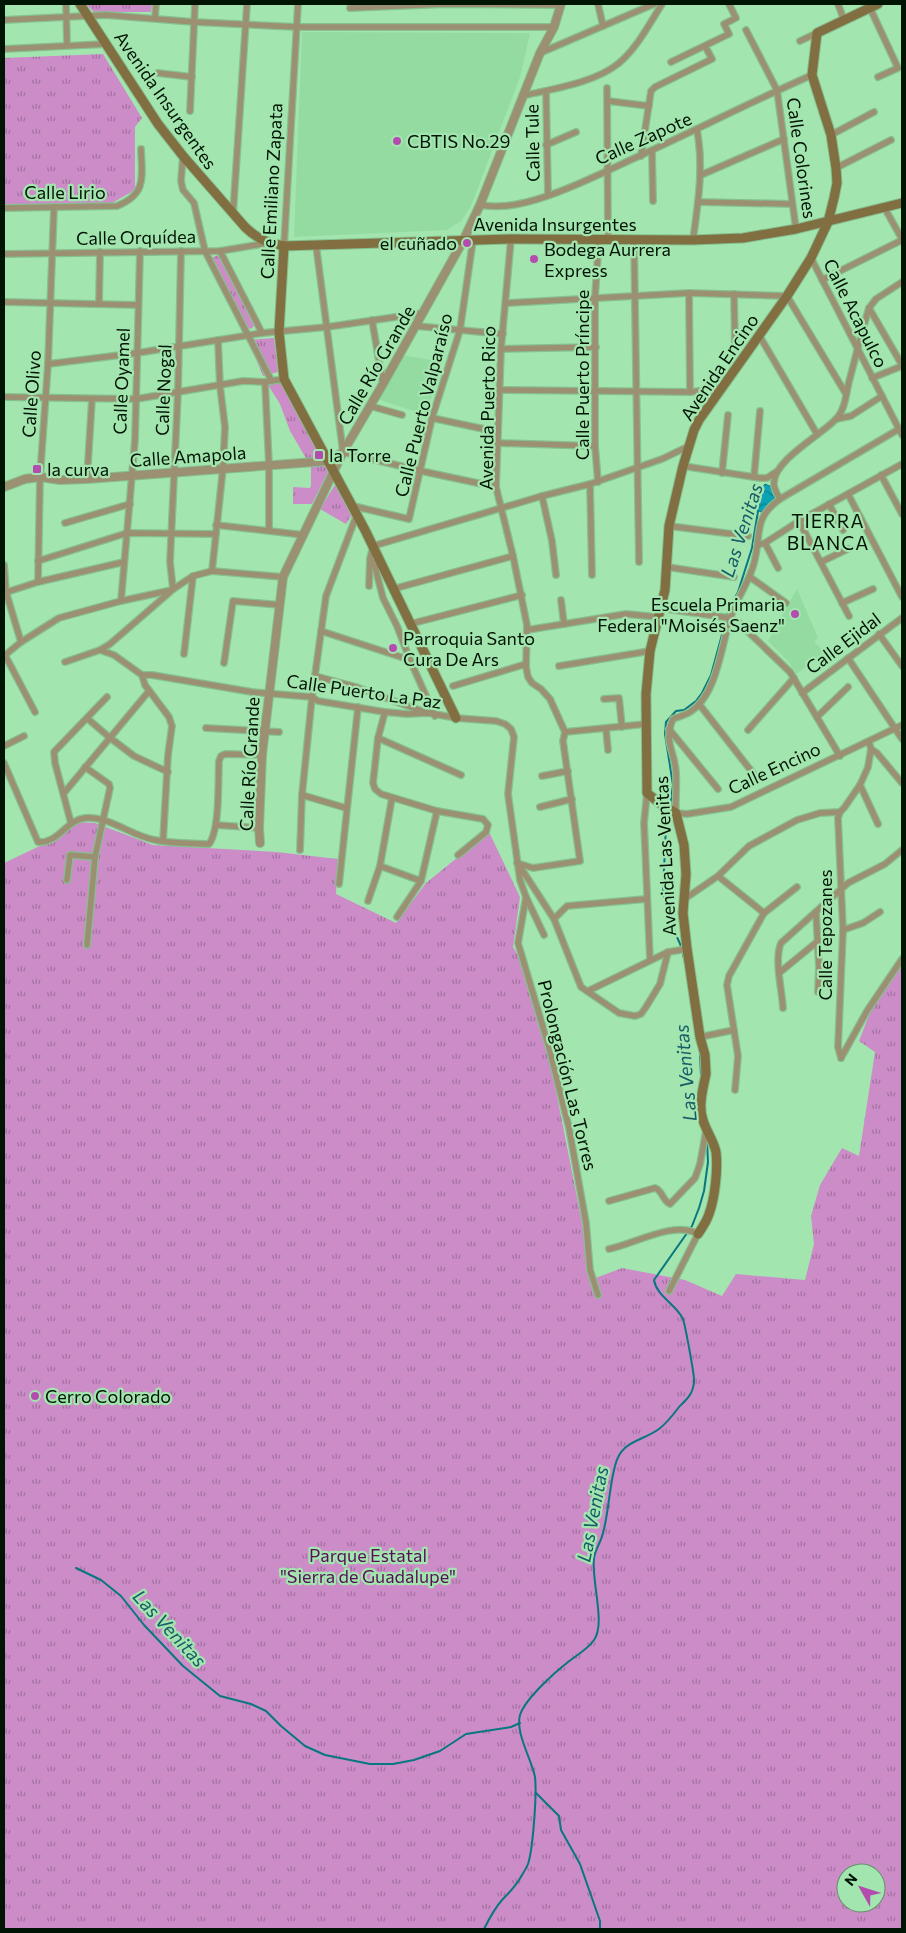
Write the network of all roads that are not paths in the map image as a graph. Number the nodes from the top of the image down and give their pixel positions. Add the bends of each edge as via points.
1 (66, 4) edge
2 (80, 4) edge
3 (156, 4) edge
4 (195, 4) edge
5 (247, 4) edge
6 (298, 4) edge
7 (445, 4) edge
8 (483, 4) edge
9 (561, 4) edge
10 (598, 4) edge
11 (654, 4) edge
12 (662, 4) edge
13 (729, 4) edge
14 (838, 4) edge
15 (407, 5) edge
16 (521, 5) edge
17 (369, 6) edge
18 (874, 6) edge
19 (350, 8) dead end
20 (87, 15) junction
21 (66, 18) junction
22 (155, 18) junction
23 (4, 20) edge
24 (844, 20) junction
25 (194, 22) junction
26 (245, 24) junction
27 (297, 26) junction
28 (603, 26) junction
29 (554, 27) junction
30 (746, 30) dead end
31 (817, 33) junction
32 (800, 41) dead end
33 (106, 44) junction
34 (66, 45) junction
35 (705, 46) junction
36 (4, 49) edge
37 (540, 53) junction
38 (671, 62) dead end
39 (158, 73) dead end
40 (812, 75) junction
41 (192, 77) junction
42 (878, 77) dead end
43 (607, 88) dead end
44 (777, 90) junction
45 (546, 91) junction
46 (522, 96) junction
47 (608, 100) junction
48 (648, 106) junction
49 (190, 111) dead end
50 (874, 112) dead end
51 (698, 130) junction
52 (576, 132) dead end
53 (831, 135) junction
54 (784, 139) junction
55 (891, 140) dead end
56 (546, 145) junction
57 (141, 149) dead end
58 (652, 151) junction
59 (183, 156) junction
60 (641, 156) junction
61 (836, 168) junction
62 (607, 171) junction
63 (701, 175) junction
64 (548, 195) junction
65 (653, 201) dead end
66 (698, 202) junction
67 (902, 203) edge
68 (792, 204) junction
69 (480, 205) junction
70 (54, 207) junction
71 (884, 207) junction
72 (4, 208) edge
73 (233, 214) junction
74 (828, 222) junction
75 (796, 229) junction
76 (604, 238) junction
77 (511, 239) junction
78 (634, 239) junction
79 (462, 240) junction
80 (473, 240) junction
81 (693, 240) junction
82 (902, 240) edge
83 (268, 243) junction
84 (316, 245) junction
85 (284, 246) junction
86 (140, 251) junction
87 (181, 251) junction
88 (205, 251) junction
89 (220, 251) junction
90 (100, 252) junction
91 (53, 253) junction
92 (4, 254) edge
93 (811, 258) junction
94 (822, 280) junction
95 (902, 282) edge
96 (689, 294) junction
97 (734, 294) junction
98 (635, 296) junction
99 (787, 296) junction
100 (595, 297) junction
101 (4, 302) edge
102 (50, 302) junction
103 (99, 303) junction
104 (506, 303) junction
105 (138, 305) junction
106 (869, 308) junction
107 (423, 313) junction
108 (372, 320) junction
109 (327, 326) junction
110 (416, 326) junction
111 (460, 330) junction
112 (279, 332) junction
113 (262, 333) junction
114 (502, 334) junction
115 (759, 334) junction
116 (248, 335) junction
117 (218, 340) junction
118 (180, 346) junction
119 (596, 347) junction
120 (735, 347) dead end
121 (501, 349) junction
122 (858, 351) junction
123 (137, 353) junction
124 (48, 364) junction
125 (902, 366) edge
126 (872, 378) junction
127 (284, 380) junction
128 (268, 381) junction
129 (383, 384) junction
130 (220, 386) junction
131 (720, 389) junction
132 (500, 390) junction
133 (178, 391) junction
134 (595, 391) junction
135 (636, 392) junction
136 (690, 392) junction
137 (846, 394) junction
138 (882, 396) junction
139 (4, 397) edge
140 (46, 398) junction
141 (92, 399) junction
142 (136, 399) junction
143 (370, 406) junction
144 (760, 411) dead end
145 (402, 414) dead end
146 (728, 416) dead end
147 (432, 418) junction
148 (836, 419) junction
149 (498, 432) junction
150 (901, 432) edge
151 (818, 434) junction
152 (497, 443) junction
153 (595, 446) junction
154 (689, 446) junction
155 (343, 452) junction
156 (328, 461) junction
157 (902, 464) edge
158 (269, 465) junction
159 (683, 466) junction
160 (223, 468) junction
161 (637, 468) junction
162 (420, 471) junction
163 (776, 472) junction
164 (174, 473) junction
165 (334, 474) junction
166 (722, 474) junction
167 (132, 475) junction
168 (881, 475) junction
169 (40, 477) junction
170 (754, 477) junction
171 (87, 479) junction
172 (598, 482) junction
173 (590, 484) junction
174 (4, 487) edge
175 (496, 487) junction
176 (848, 494) junction
177 (542, 496) junction
178 (780, 499) junction
179 (130, 504) junction
180 (829, 504) junction
181 (502, 508) junction
182 (355, 510) junction
183 (902, 514) edge
184 (799, 521) junction
185 (65, 523) dead end
186 (216, 525) junction
187 (669, 526) junction
188 (269, 530) junction
189 (843, 530) dead end
190 (127, 533) junction
191 (216, 534) junction
192 (171, 535) junction
193 (304, 535) junction
194 (748, 536) dead end
195 (765, 543) junction
196 (757, 545) junction
197 (373, 546) junction
198 (848, 550) dead end
199 (513, 556) junction
200 (370, 560) junction
201 (38, 561) junction
202 (124, 562) junction
203 (639, 562) dead end
204 (821, 562) junction
205 (4, 565) edge
206 (667, 567) junction
207 (778, 568) dead end
208 (212, 571) junction
209 (556, 575) dead end
210 (592, 575) dead end
211 (192, 576) junction
212 (283, 577) junction
213 (734, 577) dead end
214 (750, 577) junction
215 (38, 582) junction
216 (369, 586) dead end
217 (393, 589) junction
218 (873, 589) dead end
219 (172, 590) junction
220 (5, 593) edge
221 (522, 595) junction
222 (902, 597) edge
223 (561, 600) dead end
224 (121, 601) junction
225 (786, 603) dead end
226 (842, 603) junction
227 (280, 605) junction
228 (660, 608) junction
229 (849, 616) dead end
230 (658, 617) junction
231 (730, 618) junction
232 (902, 618) edge
233 (410, 624) junction
234 (564, 624) junction
235 (527, 630) junction
236 (321, 631) junction
237 (879, 634) junction
238 (21, 642) junction
239 (100, 650) junction
240 (650, 652) junction
241 (184, 654) dead end
242 (4, 655) edge
243 (848, 658) junction
244 (410, 660) junction
245 (65, 662) dead end
246 (224, 663) dead end
247 (526, 664) junction
248 (559, 666) dead end
249 (902, 666) edge
250 (142, 676) junction
251 (315, 676) junction
252 (794, 678) junction
253 (453, 686) dead end
254 (848, 687) dead end
255 (149, 691) junction
256 (802, 692) junction
257 (268, 694) junction
258 (107, 697) dead end
259 (312, 697) junction
260 (604, 699) dead end
261 (699, 704) junction
262 (358, 707) junction
263 (35, 712) dead end
264 (385, 712) junction
265 (432, 714) junction
266 (817, 717) junction
267 (456, 718) junction
268 (88, 719) junction
269 (646, 724) junction
270 (902, 725) edge
271 (622, 727) junction
272 (206, 728) dead end
273 (606, 729) junction
274 (668, 729) junction
275 (896, 729) junction
276 (748, 730) dead end
277 (264, 732) junction
278 (279, 732) dead end
279 (565, 732) junction
280 (24, 736) dead end
281 (109, 737) junction
282 (514, 737) joint
283 (378, 738) junction
284 (902, 739) edge
285 (870, 742) junction
286 (4, 746) edge
287 (871, 749) junction
288 (608, 750) dead end
289 (262, 755) junction
290 (840, 756) junction
291 (4, 763) edge
292 (85, 767) junction
293 (568, 771) junction
294 (168, 772) junction
295 (461, 776) dead end
296 (542, 776) dead end
297 (756, 777) dead end
298 (860, 784) junction
299 (902, 784) edge
300 (718, 789) dead end
301 (64, 793) junction
302 (647, 793) junction
303 (302, 795) junction
304 (392, 798) junction
305 (572, 799) junction
306 (540, 807) dead end
307 (346, 808) junction
308 (437, 810) junction
309 (671, 811) junction
310 (840, 812) junction
311 (104, 820) junction
312 (71, 823) junction
313 (216, 824) junction
314 (878, 824) dead end
315 (259, 828) junction
316 (164, 841) junction
317 (260, 843) dead end
318 (300, 850) dead end
319 (902, 850) edge
320 (458, 855) dead end
321 (95, 857) junction
322 (518, 863) junction
323 (380, 866) junction
324 (718, 876) junction
325 (67, 880) dead end
326 (422, 881) junction
327 (339, 884) dead end
328 (797, 887) dead end
329 (841, 891) junction
330 (526, 896) junction
331 (646, 899) junction
332 (683, 900) junction
333 (368, 901) dead end
334 (816, 912) junction
335 (880, 912) dead end
336 (764, 913) junction
337 (397, 918) dead end
338 (554, 919) junction
339 (843, 930) junction
340 (544, 935) dead end
341 (818, 941) junction
342 (87, 945) dead end
343 (684, 949) junction
344 (668, 952) junction
345 (902, 959) edge
346 (650, 960) junction
347 (779, 973) junction
348 (588, 991) junction
349 (818, 992) dead end
350 (783, 1008) dead end
351 (734, 1030) junction
352 (700, 1037) junction
353 (735, 1090) dead end
354 (707, 1129) junction
355 (609, 1201) dead end
356 (692, 1231) junction
357 (609, 1249) dead end
358 (669, 1291) dead end
359 (598, 1295) dead end

1 - 21 street
2 - 20 main road, Avenida Insurgentes
3 - 22 street
4 - 25 street
5 - 26 street
6 - 27 street, Calle Emiliano Zapata
7 - 8 street
7 - 15 street
8 - 16 street
9 - 16 street
9 - 29 street, Calle Río Grande
10 - 28 street
11 - 28 street
12 - 45 street via 620,62 597,75
13 - 35 street via 736,18 724,24 729,34
14 - 24 street
15 - 17 street
17 - 19 street
18 - 24 main road
18 - 42 street via 898,68
20 - 21 street
20 - 22 street
20 - 33 main road, Avenida Insurgentes
21 - 23 street
21 - 34 street
22 - 25 street
24 - 31 main road
25 - 26 street
25 - 41 street
26 - 27 street
26 - 73 street
27 - 29 street
27 - 85 street, Calle Emiliano Zapata
28 - 37 street
29 - 37 street, Calle Río Grande
30 - 44 street, Calle Colorines
31 - 32 street
31 - 40 main road, Avenida Encino
33 - 34 street
33 - 59 main road, Avenida Insurgentes
34 - 36 street
35 - 38 street
35 - 48 street via 712,59 655,87
37 - 46 street, Calle Río Grande
39 - 41 street
40 - 44 street, Calle Zapote
40 - 53 main road, Avenida Encino
41 - 49 street
43 - 47 street, Calle Puerto Príncipe
44 - 51 street, Calle Zapote
44 - 54 street, Calle Colorines
45 - 46 street
45 - 56 street, Calle Tule
46 - 69 street, Calle Río Grande
47 - 48 street
47 - 62 street, Calle Puerto Príncipe
48 - 60 street
50 - 53 street
51 - 58 street, Calle Zapote
51 - 63 street
52 - 56 street
53 - 61 main road, Avenida Encino
54 - 63 street
54 - 68 street, Calle Colorines
55 - 61 street
56 - 64 street, Calle Tule
57 - 70 street, Calle Lirio via 142,182 133,198 117,206
58 - 60 street, Calle Zapote
58 - 65 street
59 - 73 main road, Avenida Insurgentes
59 - 88 street via 183,190 194,203
60 - 62 street, Calle Zapote
61 - 74 main road, Avenida Encino via 837,183
62 - 64 street, Calle Zapote
62 - 76 street, Calle Puerto Príncipe
63 - 66 street
64 - 69 street, Calle Zapote via 511,205
66 - 68 street
66 - 81 street
67 - 71 main road, Avenida Insurgentes
68 - 75 street, Calle Colorines
69 - 79 street, Calle Río Grande
70 - 72 street, Calle Lirio
70 - 91 street, Calle Olivo
71 - 74 main road, Avenida Insurgentes
71 - 82 street
73 - 83 main road, Avenida Insurgentes via 256,237
74 - 75 main road, Avenida Insurgentes
74 - 93 main road, Avenida Encino
75 - 81 main road, Avenida Insurgentes via 743,238
76 - 77 main road, Avenida Insurgentes
76 - 78 main road, Avenida Insurgentes
76 - 100 street, Calle Puerto Príncipe
77 - 80 main road, Avenida Insurgentes
77 - 104 street, Avenida Puerto Rico
78 - 81 main road, Avenida Insurgentes
78 - 98 street
79 - 80 main road, Avenida Insurgentes
79 - 84 main road, Avenida Insurgentes
79 - 107 street, Calle Río Grande
80 - 111 street, Calle Puerto Valparaíso
82 - 94 street
83 - 85 main road, Avenida Insurgentes
83 - 89 street, Calle Orquídea
84 - 85 main road, Avenida Insurgentes
84 - 109 street
85 - 112 main road, Calle Emiliano Zapata
86 - 87 street, Calle Orquídea
86 - 90 street, Calle Orquídea
86 - 105 street, Calle Oyamel
87 - 88 street, Calle Orquídea
87 - 118 street, Calle Nogal
88 - 89 street, Calle Orquídea
88 - 116 street
89 - 113 street
90 - 91 street, Calle Orquídea
90 - 103 street
91 - 92 street, Calle Orquídea
91 - 102 street, Calle Olivo
93 - 94 street, Calle Acapulco
93 - 99 main road, Avenida Encino
94 - 122 street, Calle Acapulco
95 - 106 street via 876,299
96 - 97 street
96 - 98 street
96 - 136 street
97 - 99 street
97 - 120 street
98 - 100 street
98 - 135 street
99 - 115 main road, Avenida Encino
99 - 137 street
100 - 104 street
100 - 119 street, Calle Puerto Príncipe
101 - 102 street
102 - 103 street
102 - 124 street, Calle Olivo
103 - 105 street
104 - 114 street, Avenida Puerto Rico
105 - 123 street, Calle Oyamel
106 - 122 street
106 - 125 street
107 - 108 street
107 - 110 street, Calle Río Grande
108 - 109 street
108 - 129 street
109 - 112 street
109 - 155 street
110 - 111 street
110 - 129 street, Calle Río Grande
111 - 114 street
111 - 147 street, Calle Puerto Valparaíso
112 - 113 street
112 - 127 main road, Calle Emiliano Zapata
113 - 116 street
114 - 121 street, Avenida Puerto Rico
115 - 131 main road, Avenida Encino
115 - 151 street
116 - 117 street
116 - 128 street
117 - 118 street
117 - 130 street
118 - 123 street
118 - 133 street, Calle Nogal
119 - 121 street
119 - 134 street, Calle Puerto Príncipe
121 - 132 street, Avenida Puerto Rico
122 - 126 street, Calle Acapulco
122 - 137 street
123 - 124 street
123 - 142 street, Calle Oyamel
124 - 140 street, Calle Olivo
125 - 126 street
126 - 138 street, Calle Acapulco
127 - 128 street
127 - 156 main road
128 - 130 street via 242,381
128 - 158 street
129 - 143 street, Calle Río Grande
130 - 133 street
130 - 160 street via 225,427
131 - 136 street
131 - 154 main road, Avenida Encino via 699,420
132 - 134 street
132 - 149 street, Avenida Puerto Rico
133 - 142 street
133 - 164 street, Calle Nogal
134 - 135 street
134 - 153 street, Calle Puerto Príncipe
135 - 136 street
135 - 161 street
137 - 148 street via 843,410
138 - 148 street via 851,416
138 - 150 street, Calle Acapulco
139 - 140 street
140 - 141 street
140 - 169 street, Calle Olivo
141 - 142 street
141 - 171 street
142 - 167 street, Calle Oyamel
143 - 145 street
143 - 155 street, Calle Río Grande
144 - 170 street
146 - 166 street
147 - 149 street
147 - 162 street, Calle Puerto Valparaíso
148 - 151 street
149 - 152 street, Avenida Puerto Rico
150 - 178 street
151 - 163 street
152 - 153 street
152 - 175 street, Avenida Puerto Rico
153 - 172 street, Calle Puerto Príncipe
154 - 159 main road, Avenida Encino
154 - 161 street
155 - 156 street, Calle Amapola
155 - 162 street
155 - 165 street, Calle Río Grande
156 - 158 street, Calle Amapola
156 - 165 main road
157 - 168 street
158 - 160 street, Calle Amapola
158 - 188 street
159 - 166 street
159 - 187 main road, Avenida Encino
160 - 164 street, Calle Amapola
160 - 186 street
161 - 172 street
161 - 203 street
162 - 175 street
162 - 182 street, Calle Puerto Valparaíso via 409,519
163 - 170 street via 767,478
163 - 178 street via 775,489
164 - 167 street, Calle Amapola
164 - 192 street, Calle Nogal
165 - 182 main road
165 - 193 street, Calle Río Grande
166 - 170 street
167 - 171 street, Calle Amapola
167 - 179 street, Calle Oyamel
168 - 176 street
168 - 183 street
169 - 171 street, Calle Amapola
169 - 174 street, Calle Amapola
169 - 201 street, Calle Olivo
172 - 173 street
173 - 177 street
173 - 210 street
175 - 181 street, Avenida Puerto Rico
176 - 180 street
176 - 222 street
177 - 181 street
177 - 209 street
178 - 196 street via 762,517
179 - 185 street
179 - 190 street, Calle Oyamel
180 - 184 street
180 - 189 street
181 - 197 street
181 - 199 street, Avenida Puerto Rico
182 - 197 main road
182 - 236 street via 326,596
184 - 195 street
184 - 204 street
186 - 188 street
186 - 191 street
187 - 194 street
187 - 206 main road, Avenida Encino
188 - 193 street
190 - 192 street
190 - 201 street
190 - 202 street, Calle Oyamel
191 - 192 street
191 - 208 street
192 - 219 street, Calle Nogal
193 - 212 street, Calle Río Grande
195 - 196 street
195 - 207 street
196 - 214 street
197 - 200 street
197 - 217 main road
198 - 204 street
199 - 217 street
199 - 221 street, Avenida Puerto Rico
200 - 216 street
200 - 244 street via 374,563 383,598
201 - 215 street, Calle Olivo
202 - 215 street
202 - 224 street, Calle Oyamel
204 - 226 street
205 - 220 street
206 - 213 street
206 - 228 main road, Avenida Encino
208 - 211 street
208 - 212 street
211 - 219 street
211 - 241 street
212 - 227 street, Calle Río Grande
214 - 225 street
214 - 231 street
215 - 220 street
217 - 233 main road
218 - 226 street
219 - 224 street
219 - 239 street
220 - 238 street
221 - 233 street
221 - 235 street, Avenida Puerto Rico
223 - 234 street
224 - 238 street via 59,618
226 - 229 street
227 - 246 street via 233,601
227 - 257 street, Calle Río Grande
228 - 230 main road, Avenida Encino
228 - 231 street
230 - 234 street via 626,614
230 - 240 main road, Avenida Encino
231 - 252 street via 761,643
231 - 261 street via 714,677
232 - 237 street, Calle Ejidal
233 - 267 main road
234 - 235 street
235 - 247 street, Avenida Puerto Rico
236 - 244 street
236 - 251 street
237 - 243 street, Calle Ejidal
237 - 249 street
238 - 242 street
239 - 245 street
239 - 250 street via 114,655
240 - 248 street
240 - 269 main road, Avenida Encino
242 - 263 street
243 - 256 street, Calle Ejidal
243 - 275 street
244 - 265 street
247 - 253 street
247 - 279 street, Avenida Puerto Rico via 528,677 550,699
250 - 255 street
250 - 257 street, Calle Puerto La Paz
251 - 259 street
251 - 265 street
252 - 256 street
252 - 276 street
254 - 266 street
255 - 281 street
255 - 294 street via 172,726
256 - 266 street
257 - 259 street, Calle Puerto La Paz
257 - 277 street, Calle Río Grande
258 - 268 street
259 - 262 street, Calle Puerto La Paz via 318,701
259 - 303 street
260 - 271 street via 619,698
261 - 274 street via 673,719
261 - 297 street
262 - 264 street, Calle Puerto La Paz
262 - 307 street
264 - 265 street, Calle Puerto La Paz
264 - 283 street
265 - 267 street, Calle Puerto La Paz
266 - 290 street
267 - 282 street, Calle Puerto La Paz via 496,721 511,729
268 - 281 street
268 - 301 street via 54,752
269 - 271 street
269 - 302 main road, Avenida Encino
270 - 275 street, Calle Encino
271 - 273 street
272 - 277 street
273 - 279 street
273 - 288 street
274 - 300 street
274 - 309 street, Avenida Las Venitas via 676,775
275 - 284 street
275 - 285 street, Calle Encino
277 - 278 street
277 - 289 street, Calle Río Grande
279 - 293 street, Avenida Puerto Rico via 563,741
280 - 286 street
281 - 292 street
281 - 294 street via 134,756
282 - 322 street, Prolongación Las Torres via 508,794
283 - 295 street
283 - 304 street via 373,783 381,794
285 - 287 street
285 - 290 street, Calle Encino
287 - 298 street via 868,767
287 - 299 street
289 - 313 street via 221,756
289 - 315 street, Calle Río Grande
290 - 309 street, Calle Encino via 731,807 687,814
291 - 312 street via 36,840 41,842 64,832
292 - 301 street
292 - 311 street via 109,784
293 - 296 street
293 - 305 street, Avenida Puerto Rico
294 - 316 street
298 - 310 street
298 - 314 street
301 - 312 street
302 - 309 main road
302 - 331 street via 644,823
303 - 307 street
303 - 318 street
304 - 308 street
304 - 323 street
305 - 306 street
305 - 322 street, Avenida Puerto Rico via 580,861 533,868
307 - 327 street
308 - 320 street via 483,819 488,825 486,832
308 - 326 street
309 - 332 main road, Avenida Las Venitas via 684,845
310 - 324 street via 820,813 797,820 749,846
310 - 329 street, Calle Tepozanes
311 - 312 street via 86,818
311 - 316 street
311 - 321 street
313 - 315 street
313 - 316 street via 209,844
315 - 317 street, Calle Río Grande
319 - 329 street via 885,864 848,882
321 - 325 street via 70,855
321 - 342 street
322 - 330 street, Prolongación Las Torres
322 - 338 street
323 - 326 street
323 - 333 street
324 - 332 street
324 - 336 street
326 - 337 street
328 - 336 street
329 - 334 street
329 - 339 street, Calle Tepozanes
330 - 340 street
330 - 359 street, Prolongación Las Torres via 518,943 569,1128 586,1223 590,1270
331 - 338 street via 567,906
331 - 346 street
332 - 343 main road, Avenida Las Venitas
334 - 341 street
334 - 347 street via 781,943 778,949
335 - 339 street
336 - 351 street via 729,976 727,985
338 - 348 street via 581,986
339 - 345 street, Calle Tepozanes via 838,1047 841,1058 867,1011
341 - 347 street
341 - 349 street
343 - 344 street
343 - 352 main road, Avenida Las Venitas
344 - 346 street
344 - 348 street via 660,984 641,1014 620,1013
346 - 348 street
347 - 350 street
351 - 352 street
351 - 353 street via 738,1056
352 - 354 main road, Avenida Las Venitas via 705,1055 702,1111
354 - 355 street via 695,1178 670,1204 655,1188
354 - 356 main road, Avenida Las Venitas via 716,1151 717,1169 710,1214
356 - 357 street via 664,1232
356 - 358 street, Avenida Las Venitas

